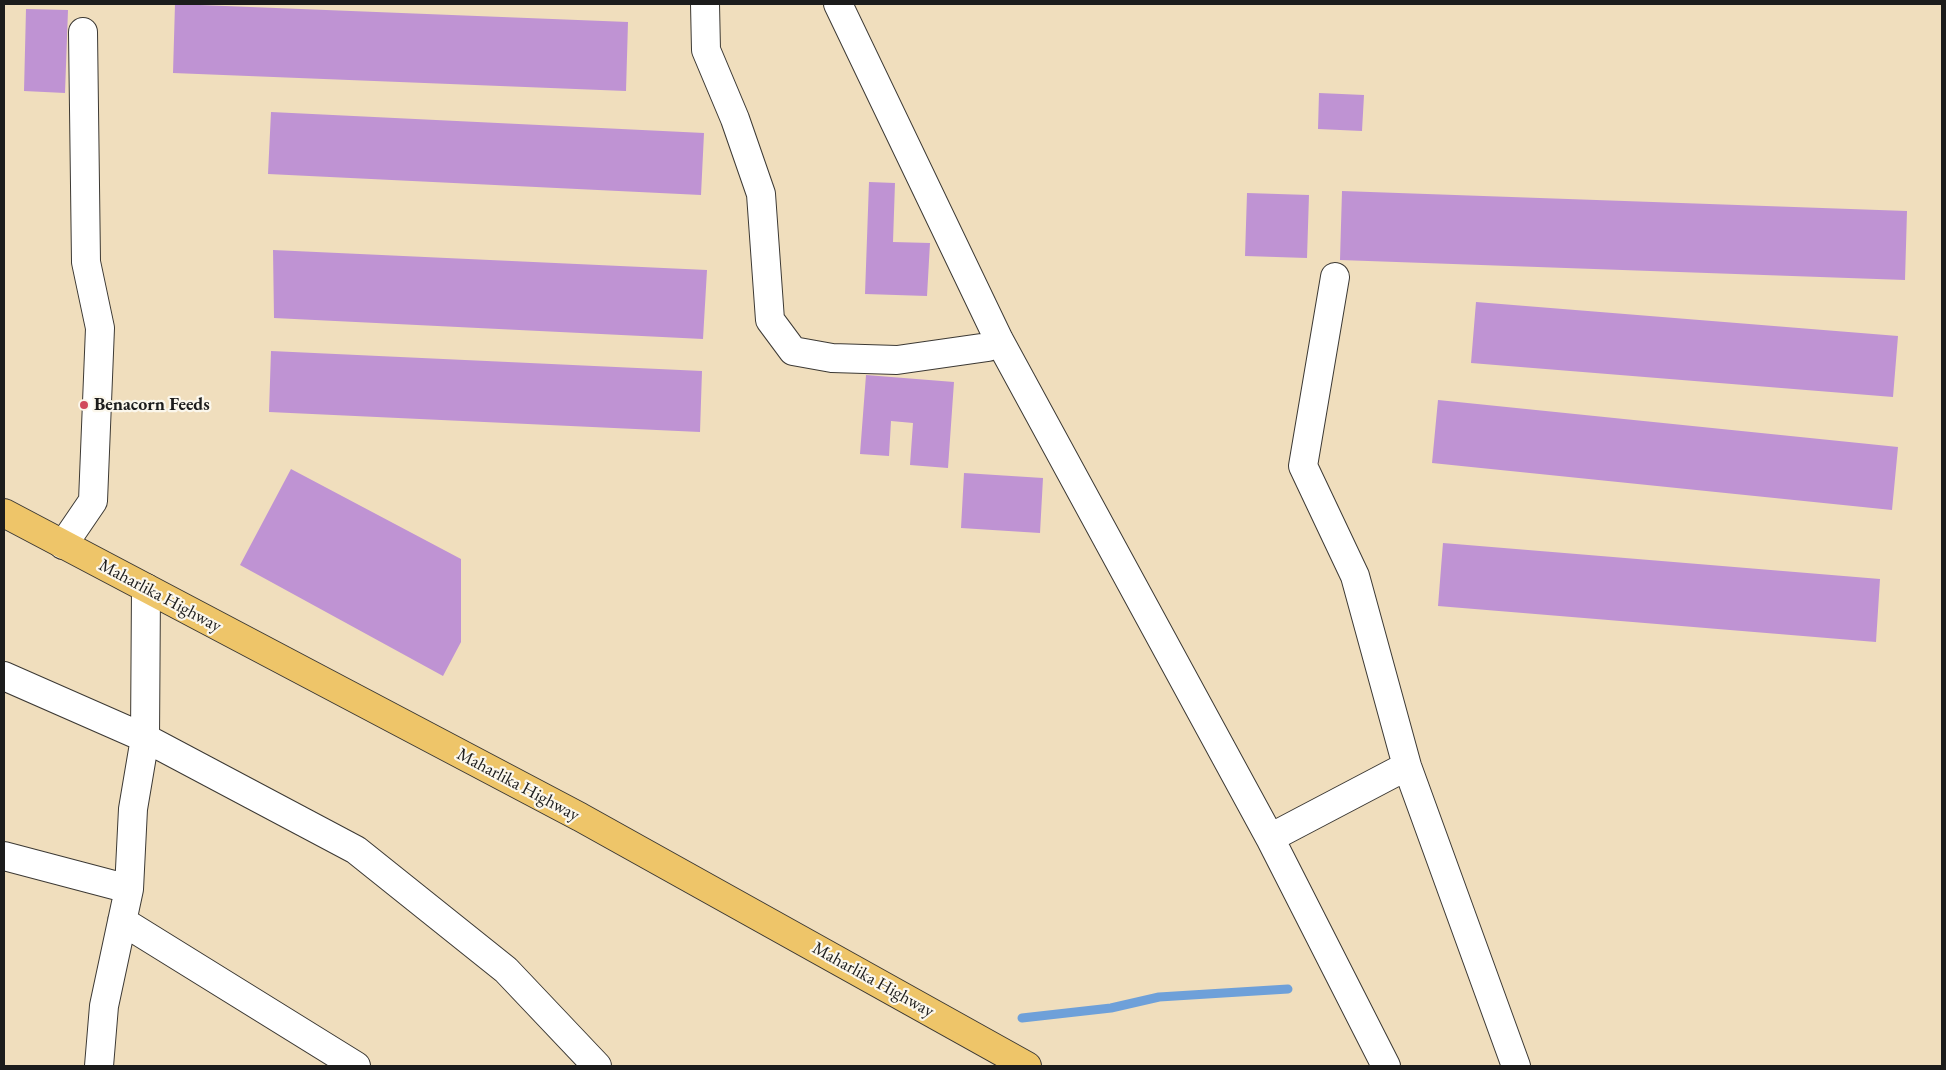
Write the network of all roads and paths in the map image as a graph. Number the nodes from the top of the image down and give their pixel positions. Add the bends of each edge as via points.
1 (705, 4) edge
2 (838, 4) edge
3 (83, 32) dead end
4 (1335, 277) dead end
5 (999, 340) junction
6 (4, 513) edge
7 (63, 545) junction
8 (146, 588) junction
9 (4, 676) edge
10 (144, 738) junction
11 (1407, 766) junction
12 (1270, 838) junction
13 (4, 856) edge
14 (129, 889) junction
15 (122, 921) junction
16 (99, 1066) edge
17 (356, 1066) edge
18 (597, 1066) edge
19 (1027, 1066) edge
20 (1386, 1066) edge
21 (1516, 1066) edge

1 - 5 street via 706,50 761,194 770,320 793,351 832,358 897,360 988,347
2 - 5 street
3 - 7 street via 86,262 100,328 93,501
4 - 11 street via 1303,466 1355,576
5 - 12 street
6 - 7 highway, Maharlika Highway
7 - 8 highway, Maharlika Highway
8 - 10 street
8 - 19 highway, Maharlika Highway via 580,817
9 - 10 street
10 - 14 street via 133,809
10 - 18 street via 356,850 506,970
11 - 12 street
11 - 21 street
12 - 20 street
13 - 14 street
14 - 15 street
15 - 16 street via 104,1006
15 - 17 street

